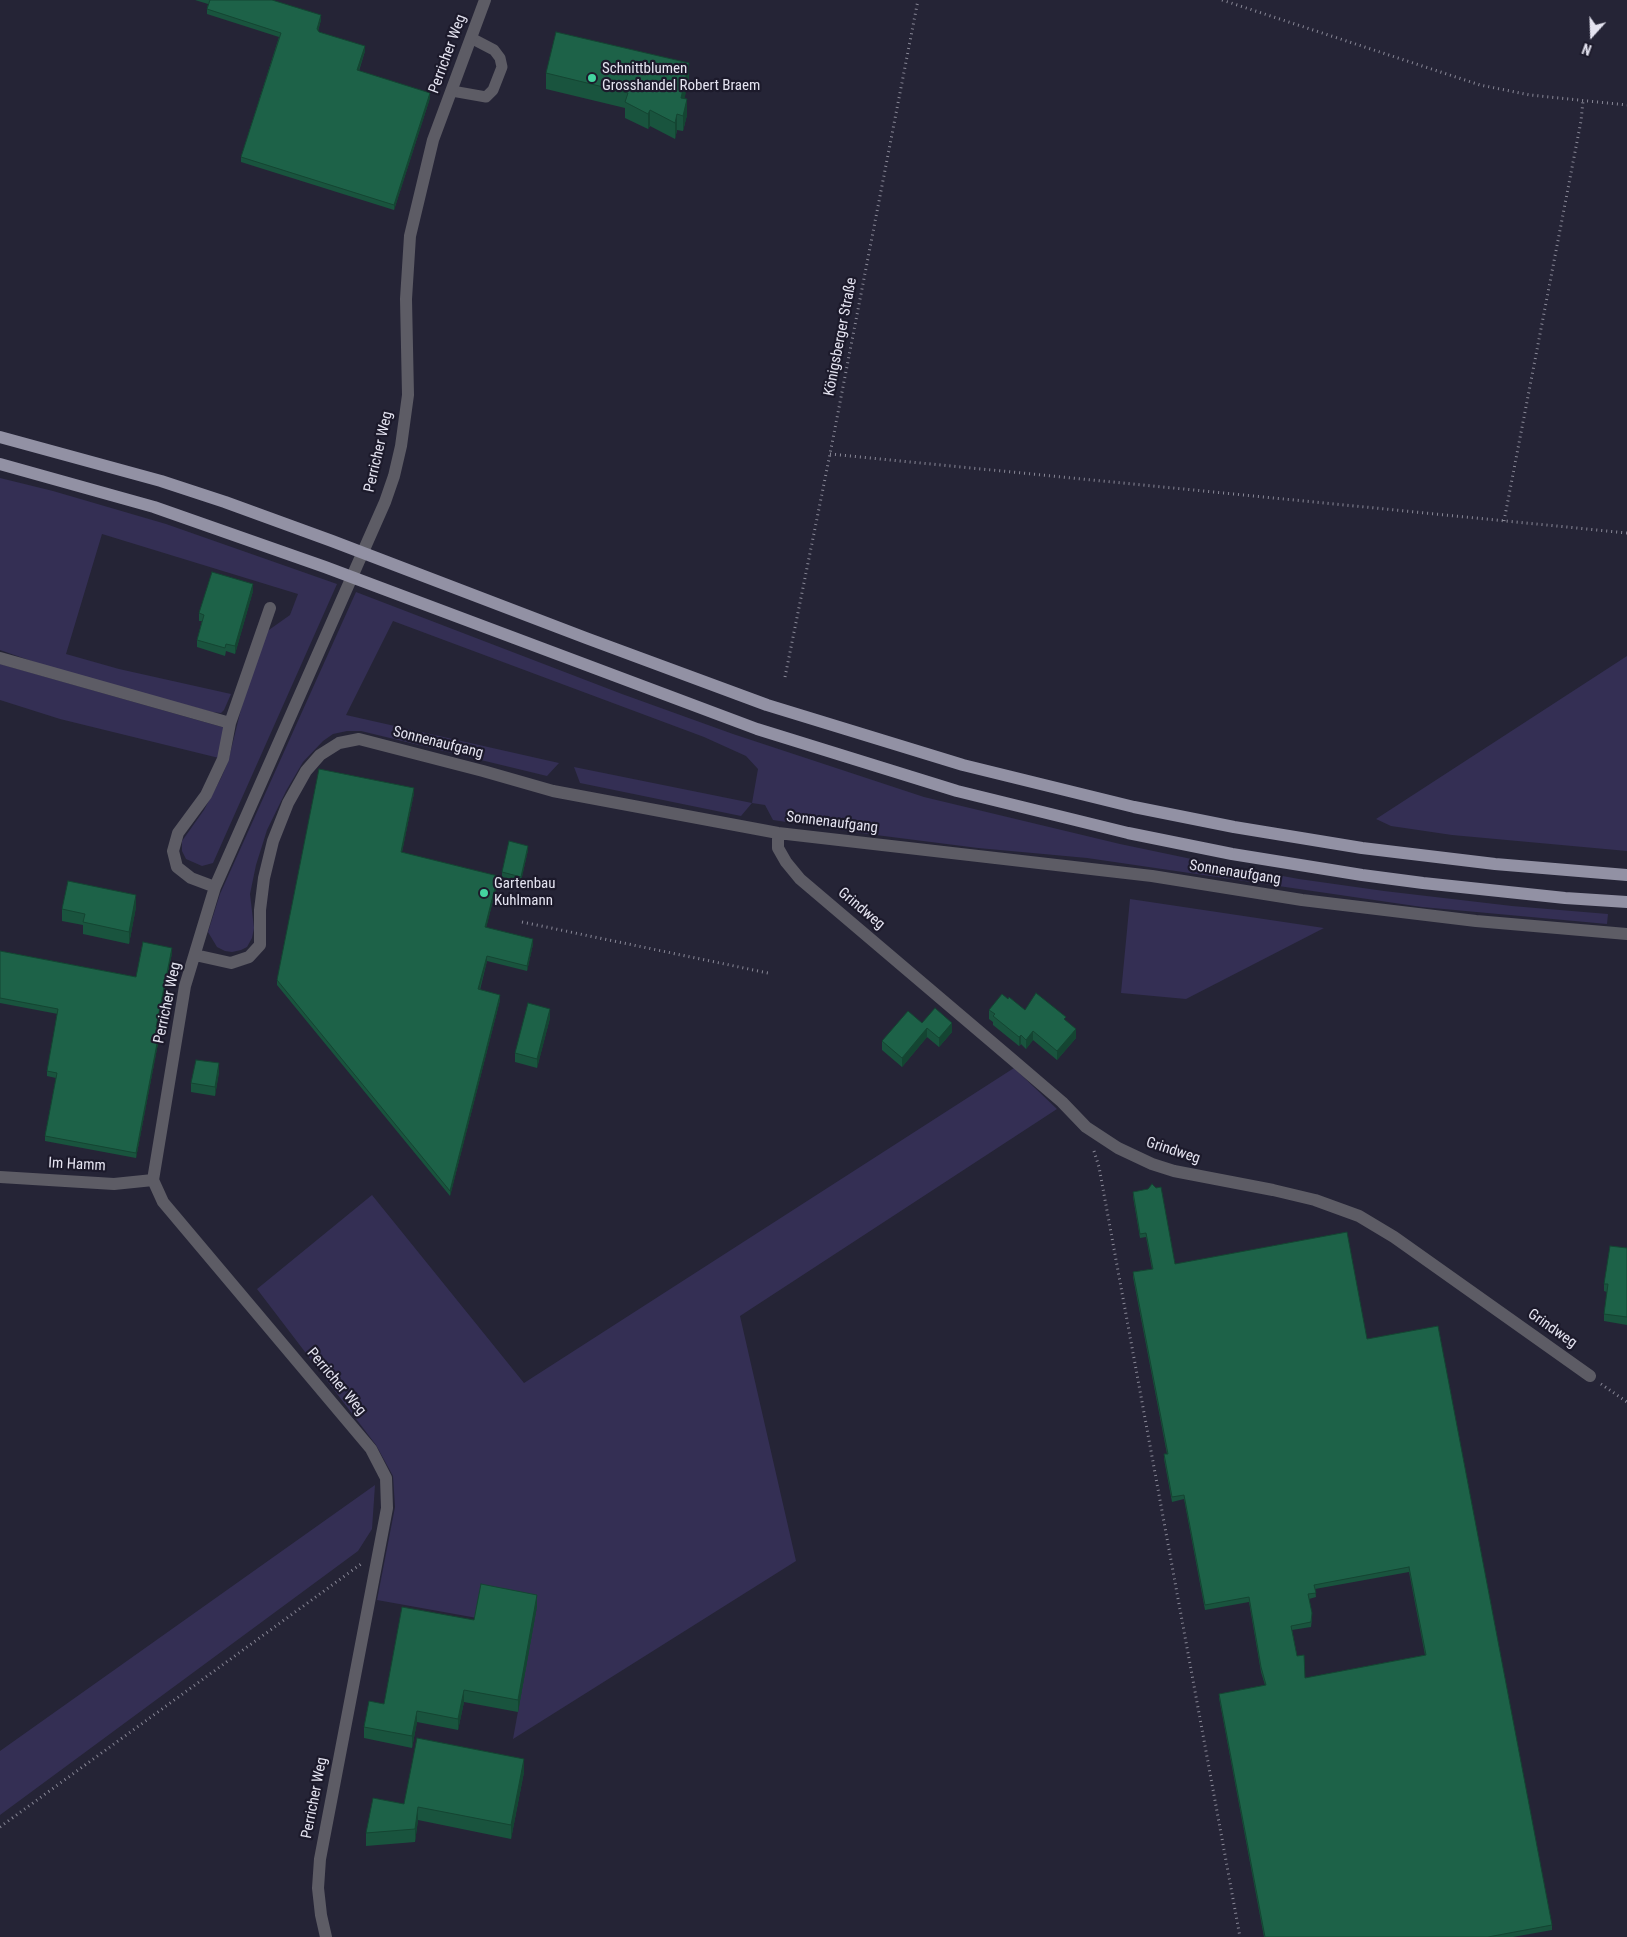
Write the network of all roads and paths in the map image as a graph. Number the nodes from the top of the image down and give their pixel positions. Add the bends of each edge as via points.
1 (485, 0) edge
2 (918, 0) edge
3 (1222, 0) edge
4 (471, 38) junction
5 (452, 91) junction
6 (1583, 101) junction
7 (1627, 105) edge
8 (0, 438) edge
9 (830, 454) junction
10 (0, 464) edge
11 (1504, 521) junction
12 (1627, 533) edge
13 (270, 608) dead end
14 (0, 658) edge
15 (785, 677) dead end
16 (230, 723) junction
17 (778, 833) junction
18 (1627, 875) edge
19 (215, 887) junction
20 (1627, 902) edge
21 (522, 922) dead end
22 (1627, 934) edge
23 (195, 955) junction
24 (768, 973) dead end
25 (1086, 1127) junction
26 (0, 1177) edge
27 (152, 1180) junction
28 (1590, 1376) joint
29 (1627, 1402) edge
30 (378, 1551) junction
31 (0, 1826) edge
32 (326, 1937) edge
33 (1240, 1937) edge

1 - 4 street, Perricher Weg
2 - 9 path, Königsberger Straße
3 - 6 path via 1480,85
4 - 5 street, Perricher Weg
4 - 5 lane via 494,50 502,67 493,90 486,97
5 - 19 street, Perricher Weg via 433,140 410,236 406,299 408,395 394,476
6 - 7 path
6 - 11 path
8 - 18 main road via 161,481 225,502 767,705 963,765 1134,807 1234,827 1362,848
9 - 11 path
9 - 15 path, Königsberger Straße
10 - 20 main road via 154,507 325,566 757,729 957,791 1128,833 1241,855 1423,883
11 - 12 path
13 - 16 street
14 - 16 street
16 - 19 street via 223,759 206,795 178,833 173,851 177,866 191,878
17 - 22 street, Sonnenaufgang via 1152,876 1302,900 1466,920
17 - 23 street, Sonnenaufgang via 553,791 359,739 339,743 320,755 306,771 288,803 273,841 264,878 260,945 249,957 231,963
17 - 25 street, Grindweg via 778,848 800,879 1062,1102
19 - 23 street, Perricher Weg
21 - 24 path
23 - 27 street, Perricher Weg via 185,986
25 - 28 street, Grindweg via 1118,1148 1152,1164 1315,1200 1360,1216
25 - 33 path via 1098,1167
26 - 27 street, Im Hamm via 114,1184
27 - 30 street, Perricher Weg via 163,1202 371,1449 386,1478 387,1508
28 - 29 path
30 - 31 path
30 - 32 street, Perricher Weg via 320,1860 318,1888

